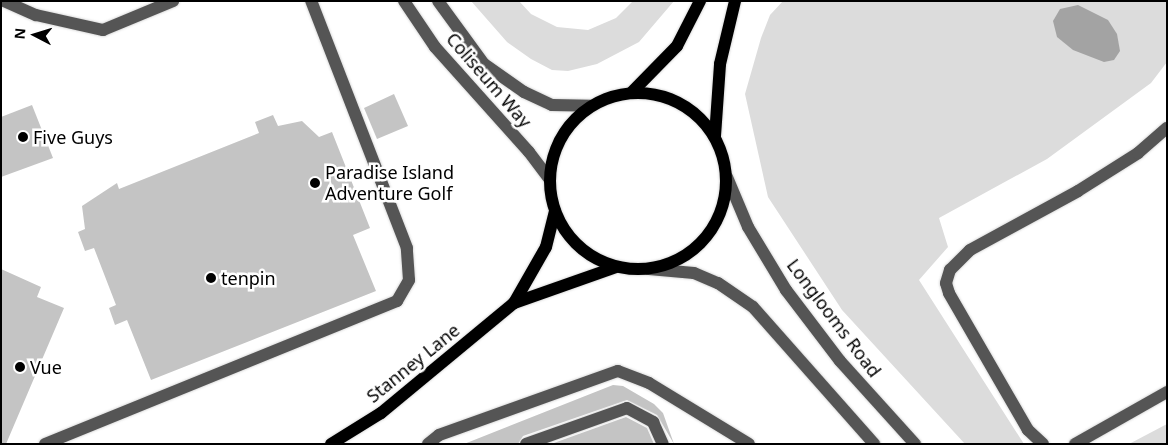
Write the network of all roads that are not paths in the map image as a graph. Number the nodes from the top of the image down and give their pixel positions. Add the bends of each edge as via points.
1 (4, 1) edge
2 (173, 1) edge
3 (311, 1) edge
4 (404, 1) edge
5 (438, 1) edge
6 (700, 1) edge
7 (736, 1) edge
8 (632, 92) junction
9 (591, 106) junction
10 (1167, 128) edge
11 (715, 136) junction
12 (727, 177) junction
13 (550, 180) junction
14 (555, 211) junction
15 (616, 267) junction
16 (650, 269) junction
17 (514, 304) junction
18 (1167, 392) edge
19 (45, 444) edge
20 (331, 444) edge
21 (428, 444) edge
22 (526, 444) edge
23 (663, 444) edge
24 (749, 444) edge
25 (874, 444) edge
26 (915, 444) edge
27 (1043, 444) edge
28 (1075, 444) edge

1 - 2 street via 36,15 103,30
3 - 19 street via 407,248 409,280 396,301
4 - 13 street, Coliseum Way via 435,47
5 - 9 street, Coliseum Way via 484,64 524,92 552,105
6 - 8 main road via 677,46
7 - 11 main road via 720,64
8 - 9 main road
8 - 11 main road via 657,94 680,102 698,115
9 - 13 main road via 574,120 557,146
10 - 27 street via 1138,153 1078,191 970,250 950,270 946,283 949,293 1028,430
11 - 12 main road
12 - 16 main road via 723,208 707,238 685,257
12 - 26 street, Longlooms Road via 748,227 786,290 840,360
13 - 14 main road
14 - 15 main road via 570,237 590,255
14 - 17 main road, Stanney Lane via 546,247
15 - 16 main road
15 - 17 main road, Stanney Lane
16 - 25 street via 694,274 718,283 753,307
17 - 20 main road, Stanney Lane via 381,413
18 - 28 street
21 - 24 street via 439,436 618,371 649,383
22 - 23 street via 627,408 653,422

